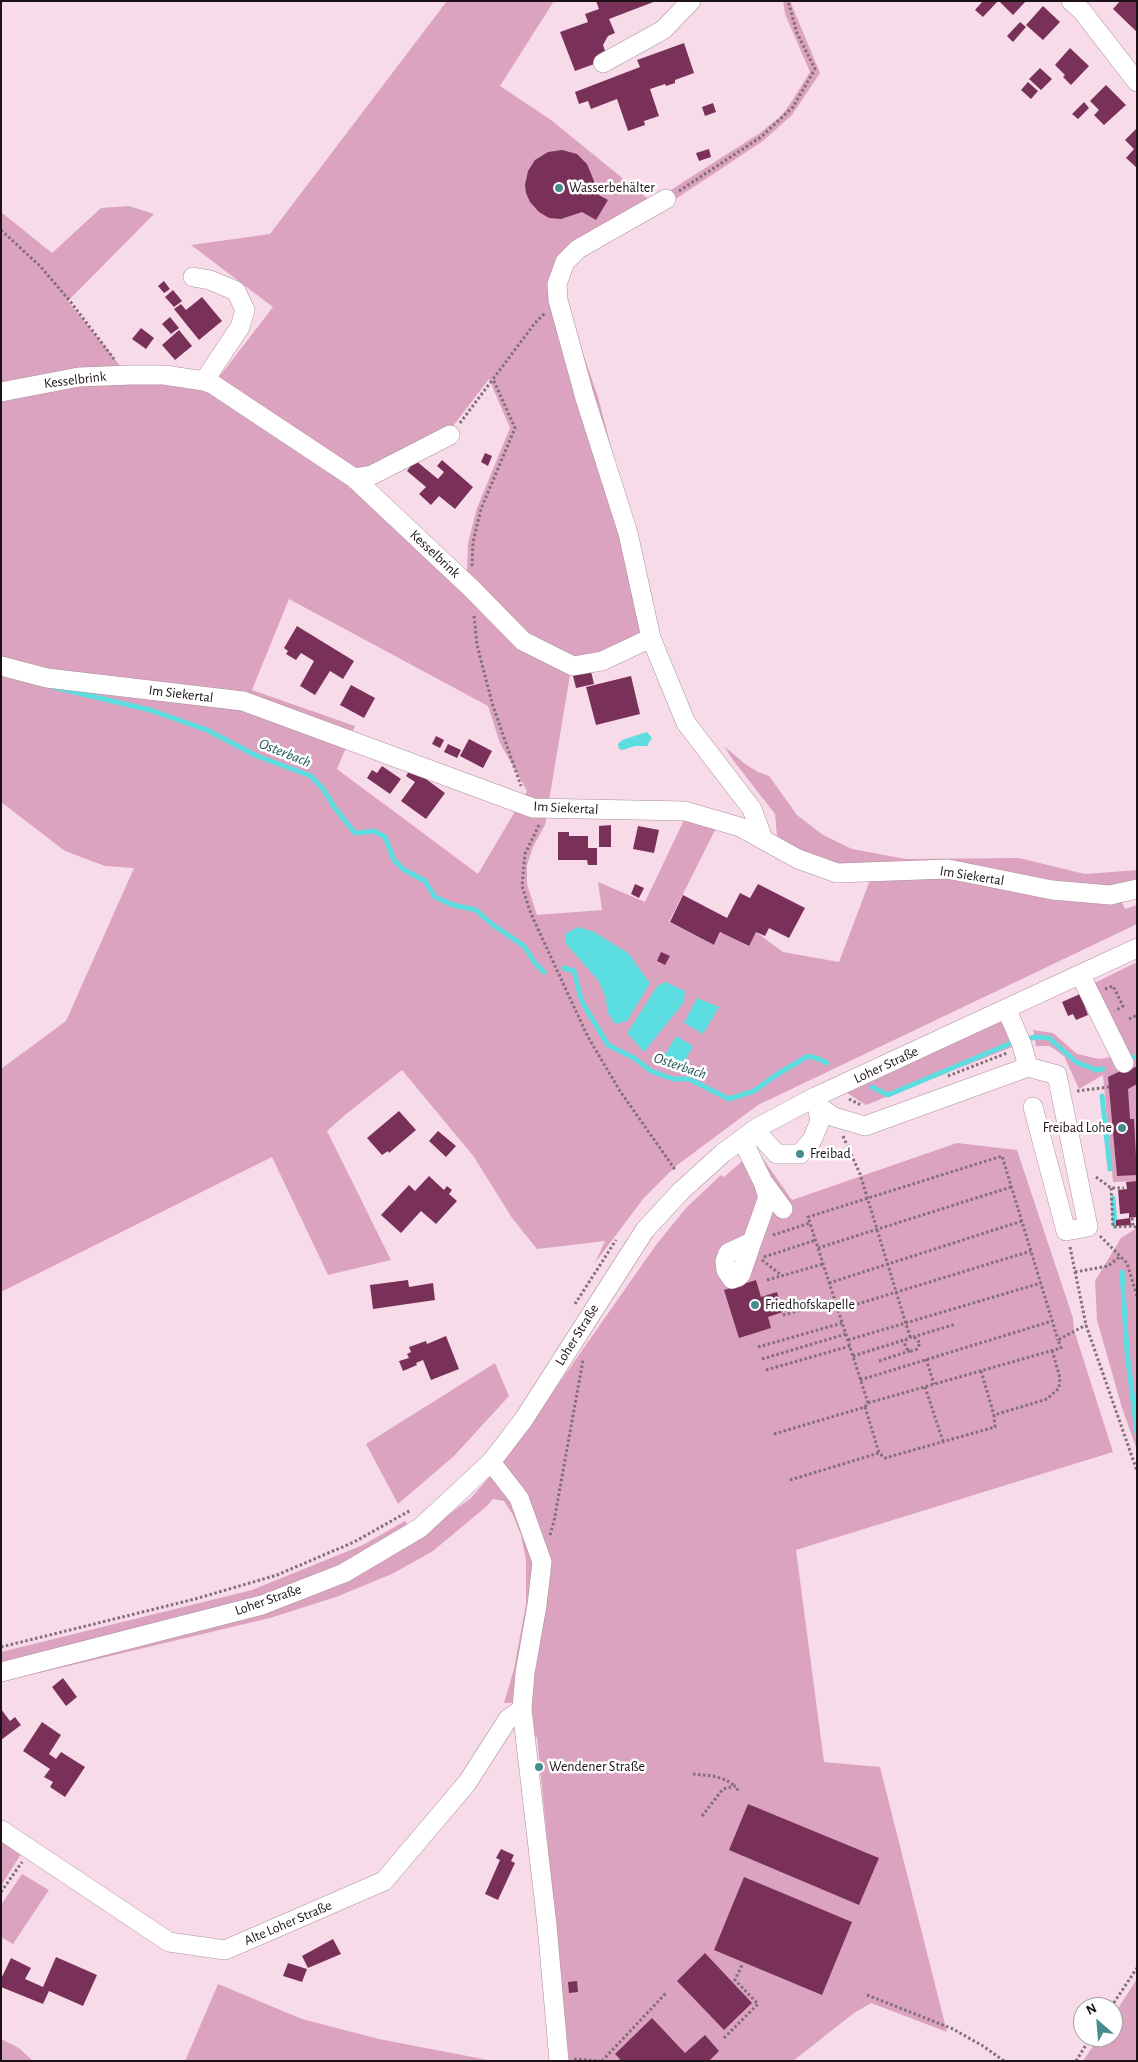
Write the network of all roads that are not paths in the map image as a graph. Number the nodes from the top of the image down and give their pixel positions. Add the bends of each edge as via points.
1 (690, 1) edge
2 (1072, 1) edge
3 (603, 64) dead end
4 (1137, 82) edge
5 (666, 200) road end
6 (193, 277) dead end
7 (204, 381) junction
8 (1, 392) edge
9 (450, 435) road end
10 (354, 478) junction
11 (651, 638) junction
12 (1, 666) edge
13 (763, 838) junction
14 (1137, 889) edge
15 (1137, 948) edge
16 (1081, 976) junction
17 (1007, 1010) junction
18 (1124, 1063) dead end
19 (1028, 1067) junction
20 (816, 1097) junction
21 (1033, 1107) dead end
22 (750, 1133) junction
23 (763, 1182) junction
24 (783, 1209) dead end
25 (752, 1242) road end
26 (491, 1462) junction
27 (1, 1672) edge
28 (522, 1709) junction
29 (1, 1830) edge
30 (558, 2059) edge

1 - 3 street via 663,30
2 - 4 street
5 - 11 street via 578,249 566,262 557,284 558,300 585,398 628,533
6 - 7 street via 210,280 236,292 245,310 240,328
7 - 8 street, Kesselbrink via 164,375 79,377
7 - 10 street, Kesselbrink
9 - 10 street via 372,475
10 - 11 street, Kesselbrink via 523,641 573,666 602,661
11 - 13 street via 686,723 752,809
12 - 13 street, Im Siekertal via 47,678 243,701 534,808 685,811 740,827
13 - 14 street, Im Siekertal via 806,862 837,873 948,869 1052,890 1110,896
15 - 16 street, Loher Straße
16 - 17 street, Loher Straße
16 - 18 street
17 - 19 street
17 - 20 street, Loher Straße
19 - 20 street via 865,1126 834,1116 822,1108
19 - 21 street via 1057,1075 1088,1227 1066,1231
20 - 22 street, Loher Straße
20 - 22 street via 820,1122 812,1140 800,1154 777,1154 762,1138
22 - 23 street
22 - 26 street, Loher Straße via 681,1191 645,1230 524,1419
23 - 24 street
23 - 25 street via 768,1197
26 - 27 street, Loher Straße via 420,1528 344,1573 262,1605
26 - 28 street via 519,1498 542,1562
28 - 29 street, Alte Loher Straße via 508,1719 467,1783 384,1882 225,1950 169,1942
28 - 30 street via 547,1924

